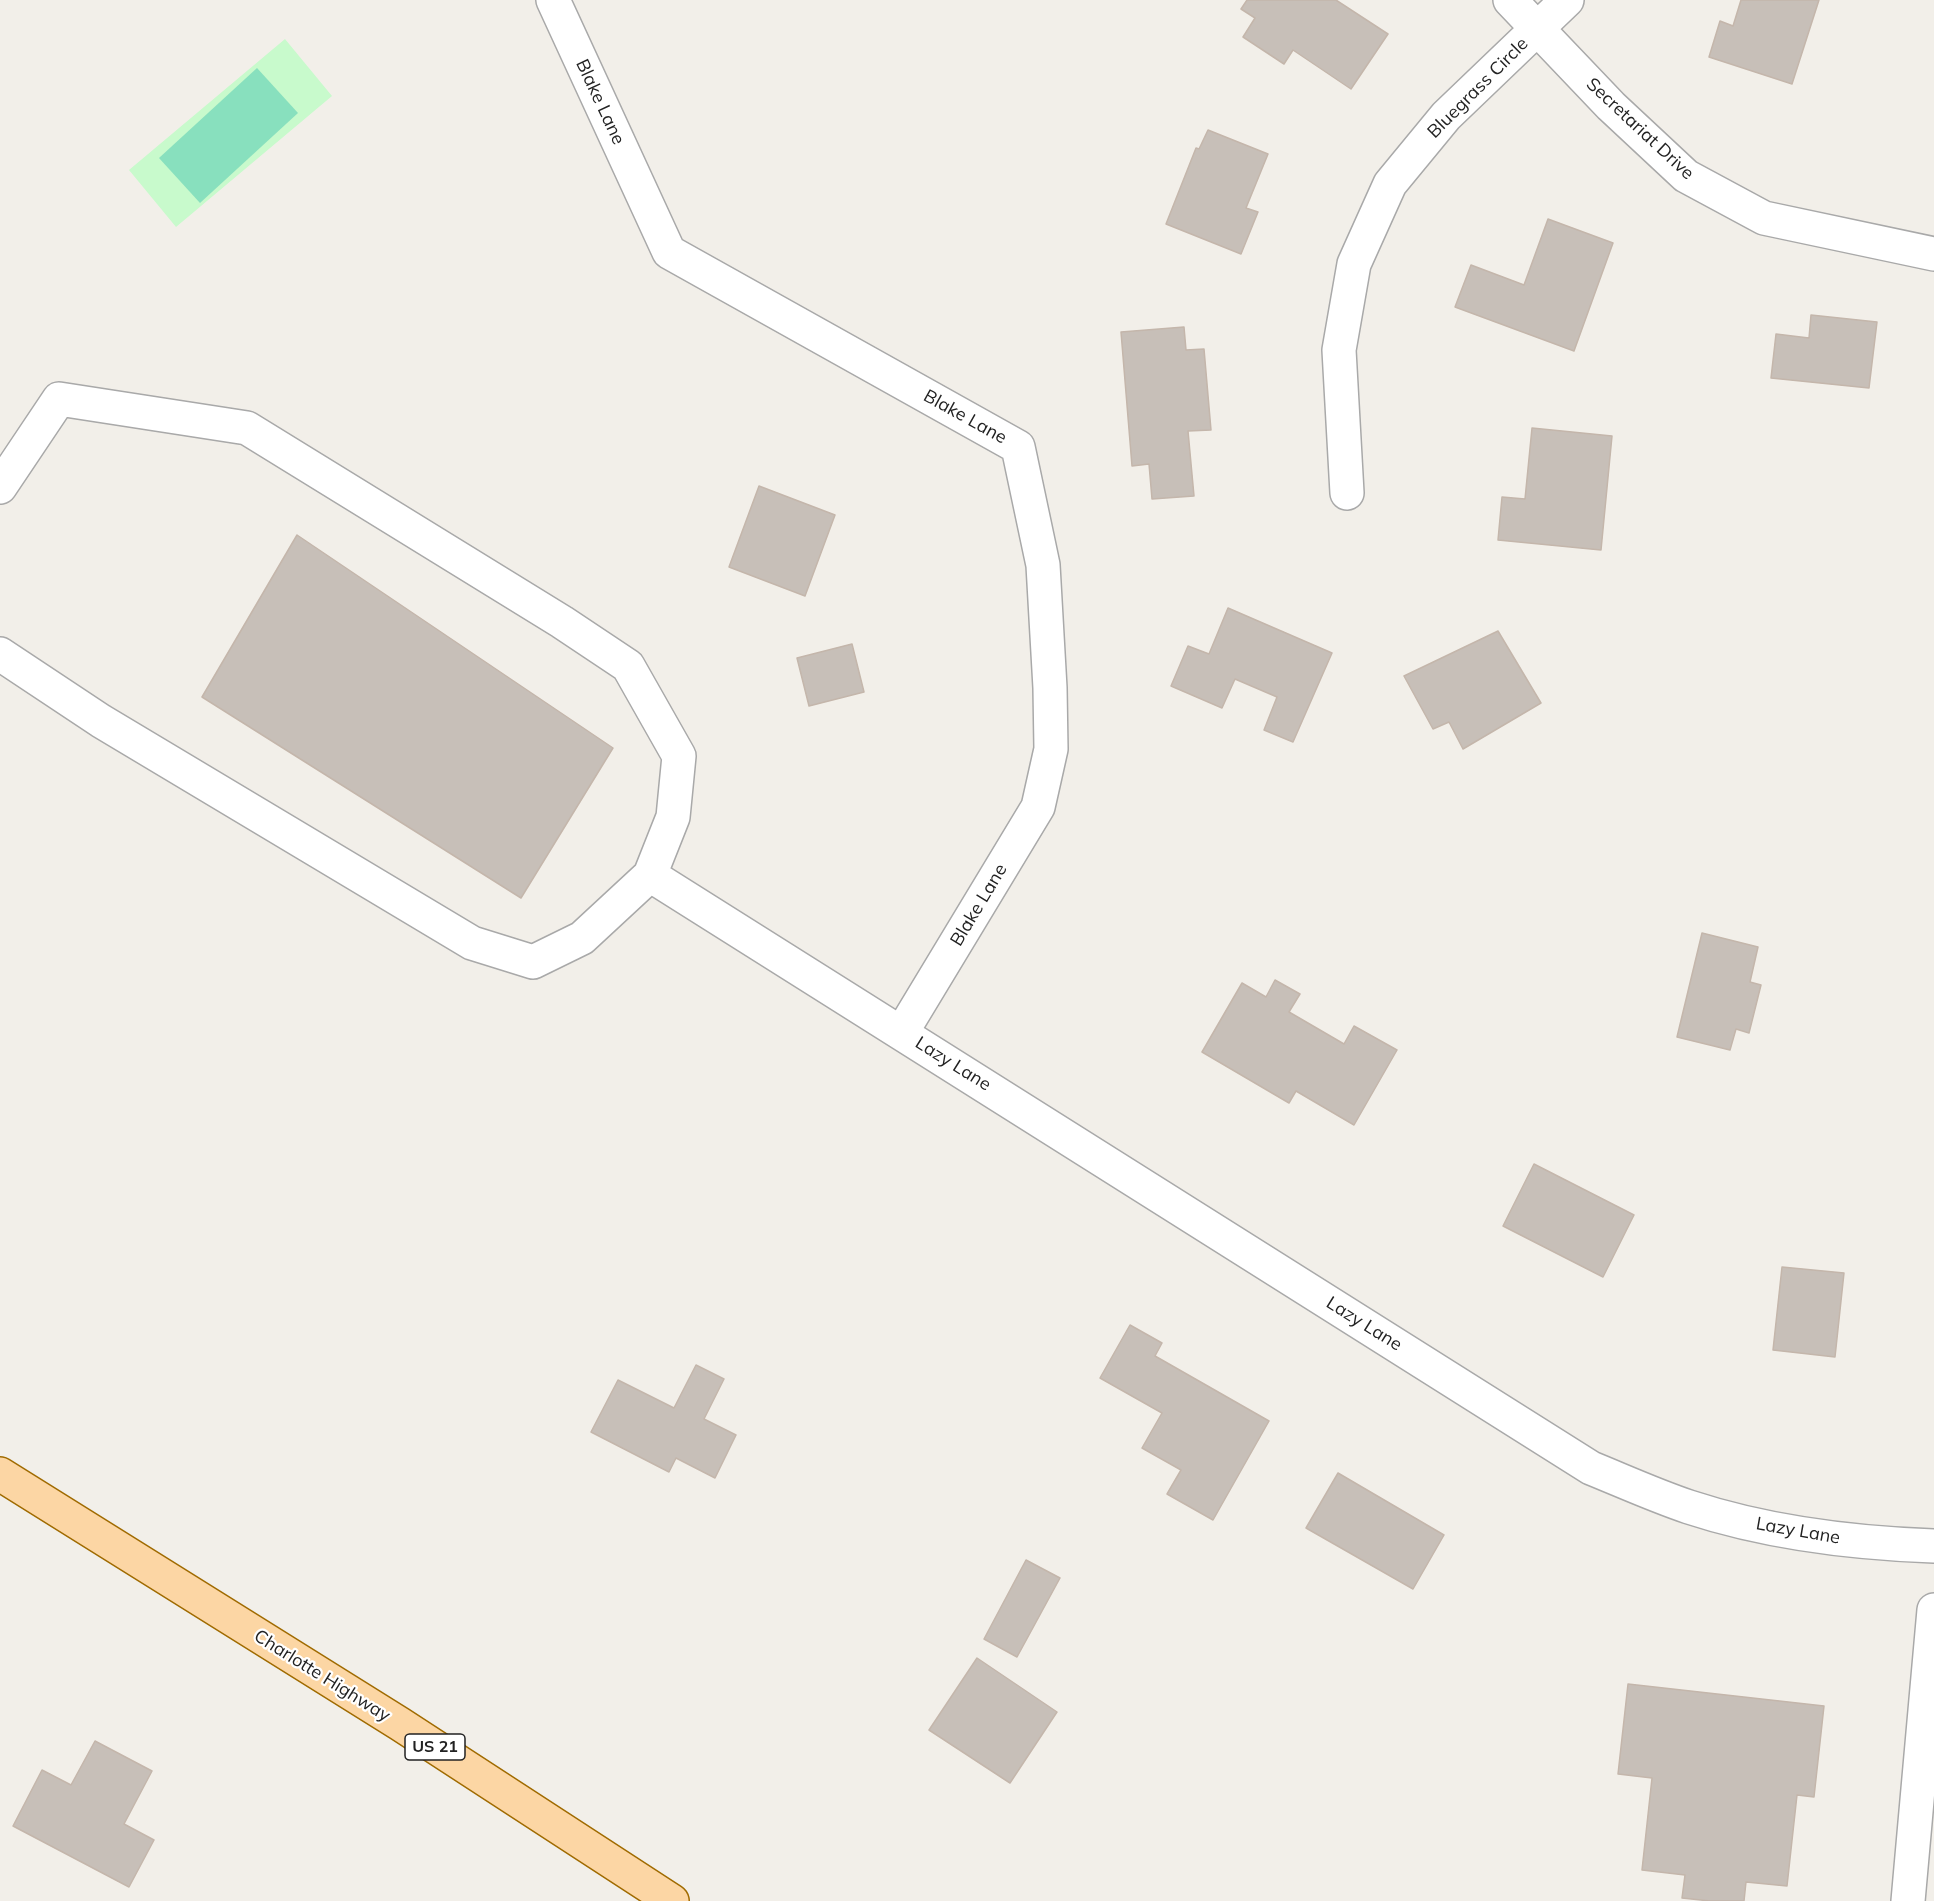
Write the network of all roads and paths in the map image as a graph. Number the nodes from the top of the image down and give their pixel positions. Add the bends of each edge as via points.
1 (554, 0) edge
2 (1510, 0) edge
3 (1567, 0) edge
4 (1537, 28) junction
5 (1934, 254) edge
6 (0, 487) edge
7 (1347, 493) dead end
8 (0, 654) edge
9 (650, 875) junction
10 (903, 1032) junction
11 (0, 1474) edge
12 (1934, 1546) edge
13 (1934, 1610) edge
14 (672, 1901) edge
15 (1908, 1901) edge

1 - 10 street, Blake Lane via 669,252 1018,447 1043,565 1051,748 1038,807
2 - 4 street, Secretariat Drive
3 - 4 street, Bluegrass Circle
4 - 5 street, Secretariat Drive via 1611,106 1686,176 1764,218
4 - 7 street, Bluegrass Circle via 1446,116 1390,184 1354,264 1339,350
6 - 9 street via 59,399 247,428 628,666 679,756 673,817
8 - 9 street via 101,721 472,943 533,962 582,938
9 - 10 street, Lazy Lane
10 - 12 street, Lazy Lane via 1591,1468 1689,1507 1769,1529 1877,1544
11 - 14 main road, Charlotte Highway / US 21 via 400,1724
13 - 15 street

